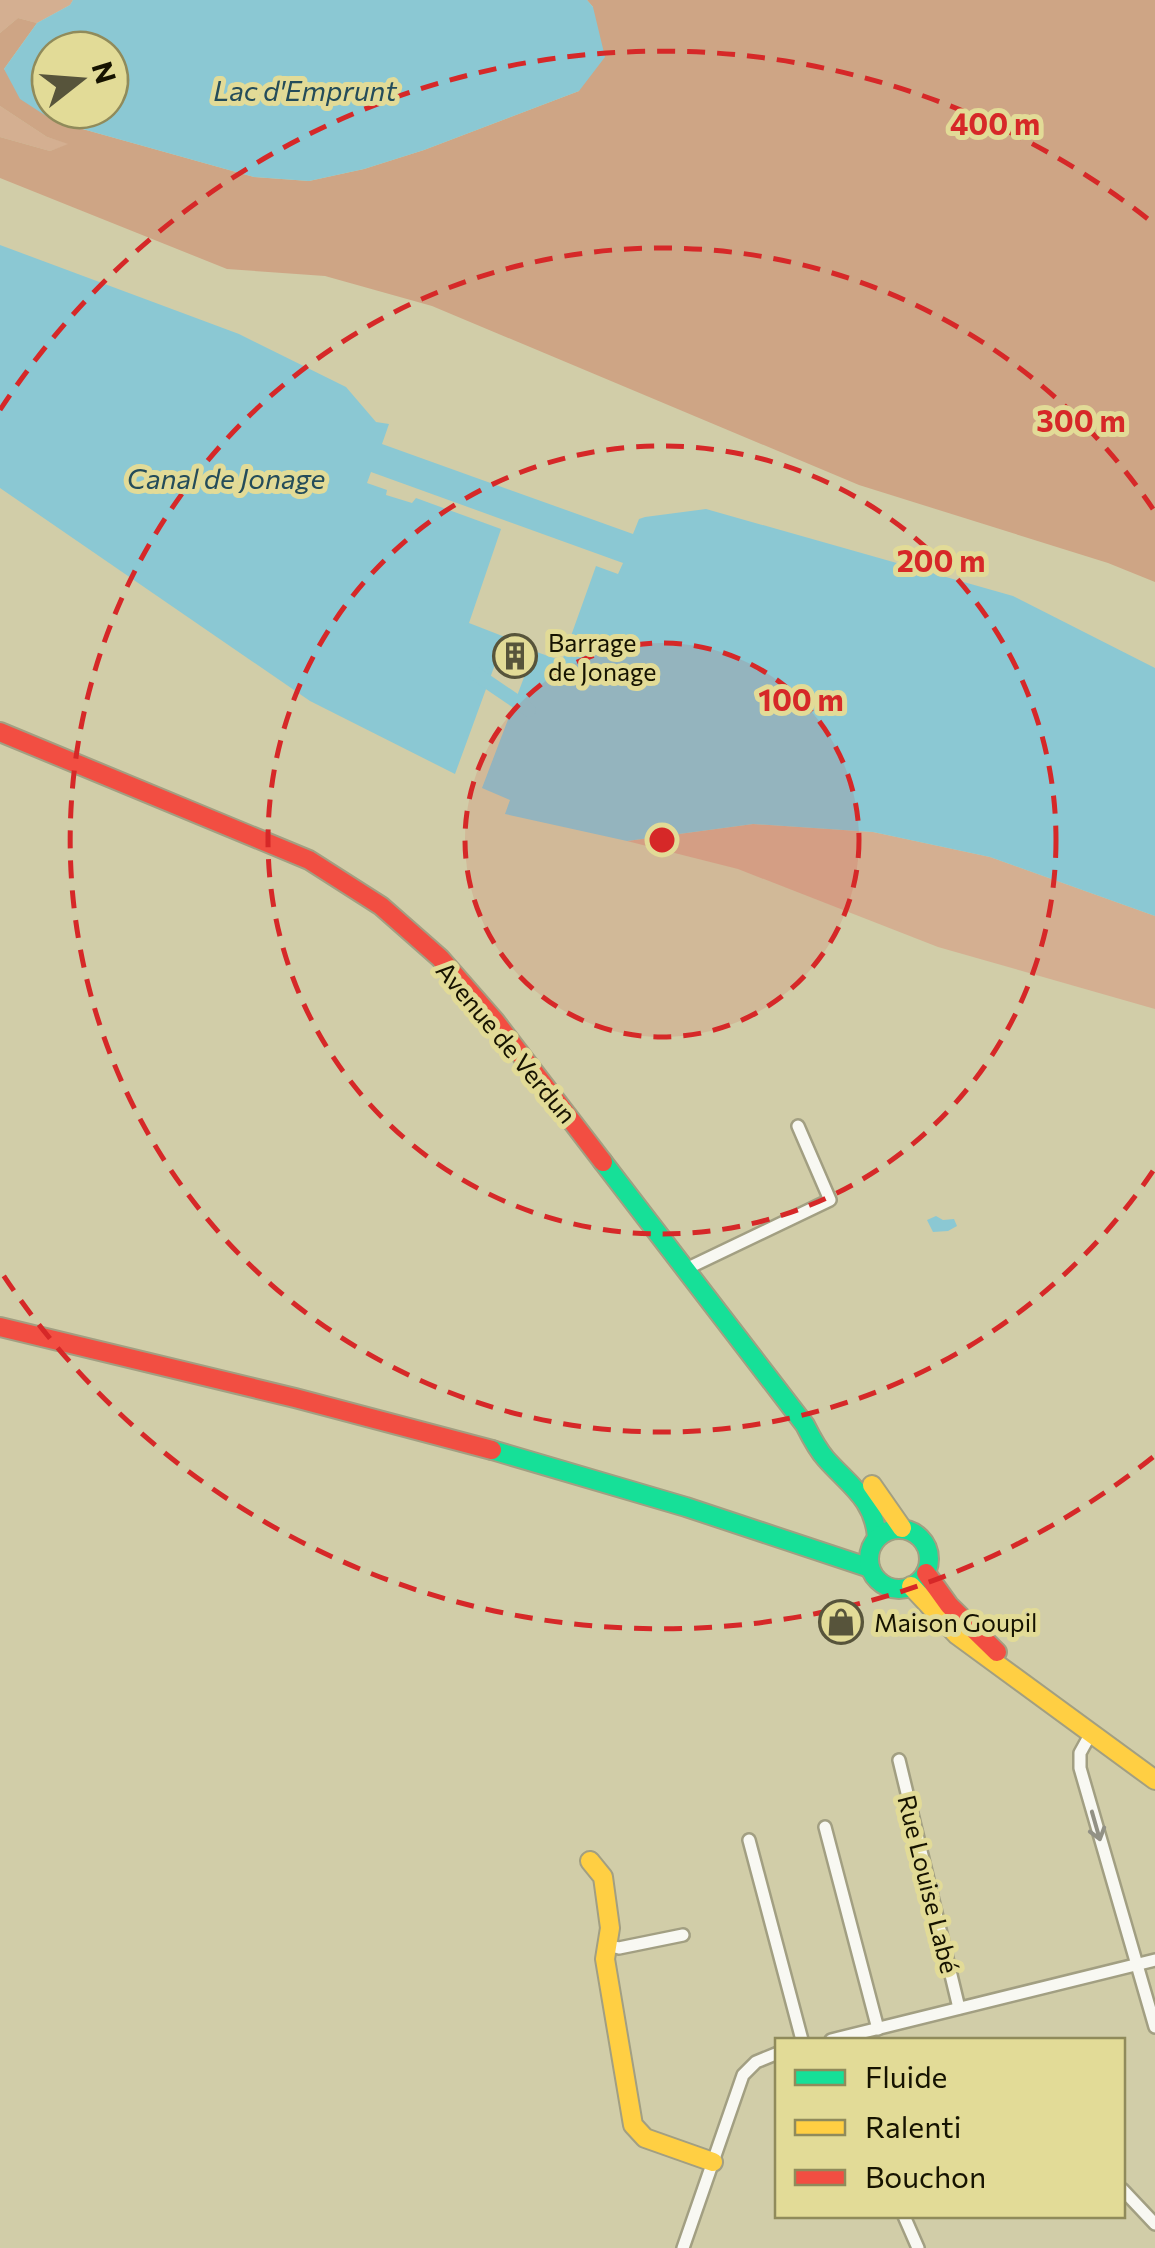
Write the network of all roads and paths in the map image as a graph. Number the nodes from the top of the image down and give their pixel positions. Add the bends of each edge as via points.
1 (0, 732) edge
2 (798, 1126) dead end
3 (686, 1268) junction
4 (0, 1327) edge
5 (804, 1425) junction
6 (902, 1528) junction
7 (872, 1552) junction
8 (926, 1572) junction
9 (911, 1586) junction
10 (1072, 1720) junction
11 (1091, 1734) junction
12 (898, 1760) dead end
13 (1155, 1780) edge
14 (825, 1827) dead end
15 (749, 1840) dead end
16 (590, 1861) dead end
17 (683, 1935) dead end
18 (607, 1944) junction
19 (1155, 1960) edge
20 (1136, 1965) junction
21 (959, 2008) junction
22 (1155, 2027) edge
23 (878, 2029) junction
24 (801, 2038) edge
25 (840, 2038) edge
26 (775, 2055) edge
27 (713, 2162) junction
28 (1125, 2192) edge
29 (905, 2218) edge
30 (1155, 2224) edge
31 (683, 2248) edge
32 (918, 2248) edge

1 - 3 main road, Avenue de Verdun via 309,860 382,906 495,1021
2 - 3 street via 830,1200
3 - 5 main road, Avenue de Verdun
4 - 7 main road via 511,1455 800,1544
5 - 6 main road, Avenue de Verdun via 874,1486
5 - 7 main road, Avenue de Verdun via 825,1458 873,1507
6 - 7 main road via 886,1531
6 - 8 main road via 926,1546
7 - 9 main road via 886,1586
8 - 9 main road
8 - 10 main road via 966,1625
9 - 10 main road via 957,1635
10 - 11 main road
11 - 13 main road
11 -> 20 street via 1080,1768
12 - 21 street, Rue Louise Labé
14 - 23 street
15 - 24 street
16 - 18 main road via 603,1877
17 - 18 street via 620,1948
18 - 27 main road via 634,2124 645,2138
19 - 20 street
20 - 21 street
20 - 22 street
21 - 23 street
23 - 25 street
26 - 27 street via 743,2076
27 - 31 street
28 - 30 street
29 - 32 street

